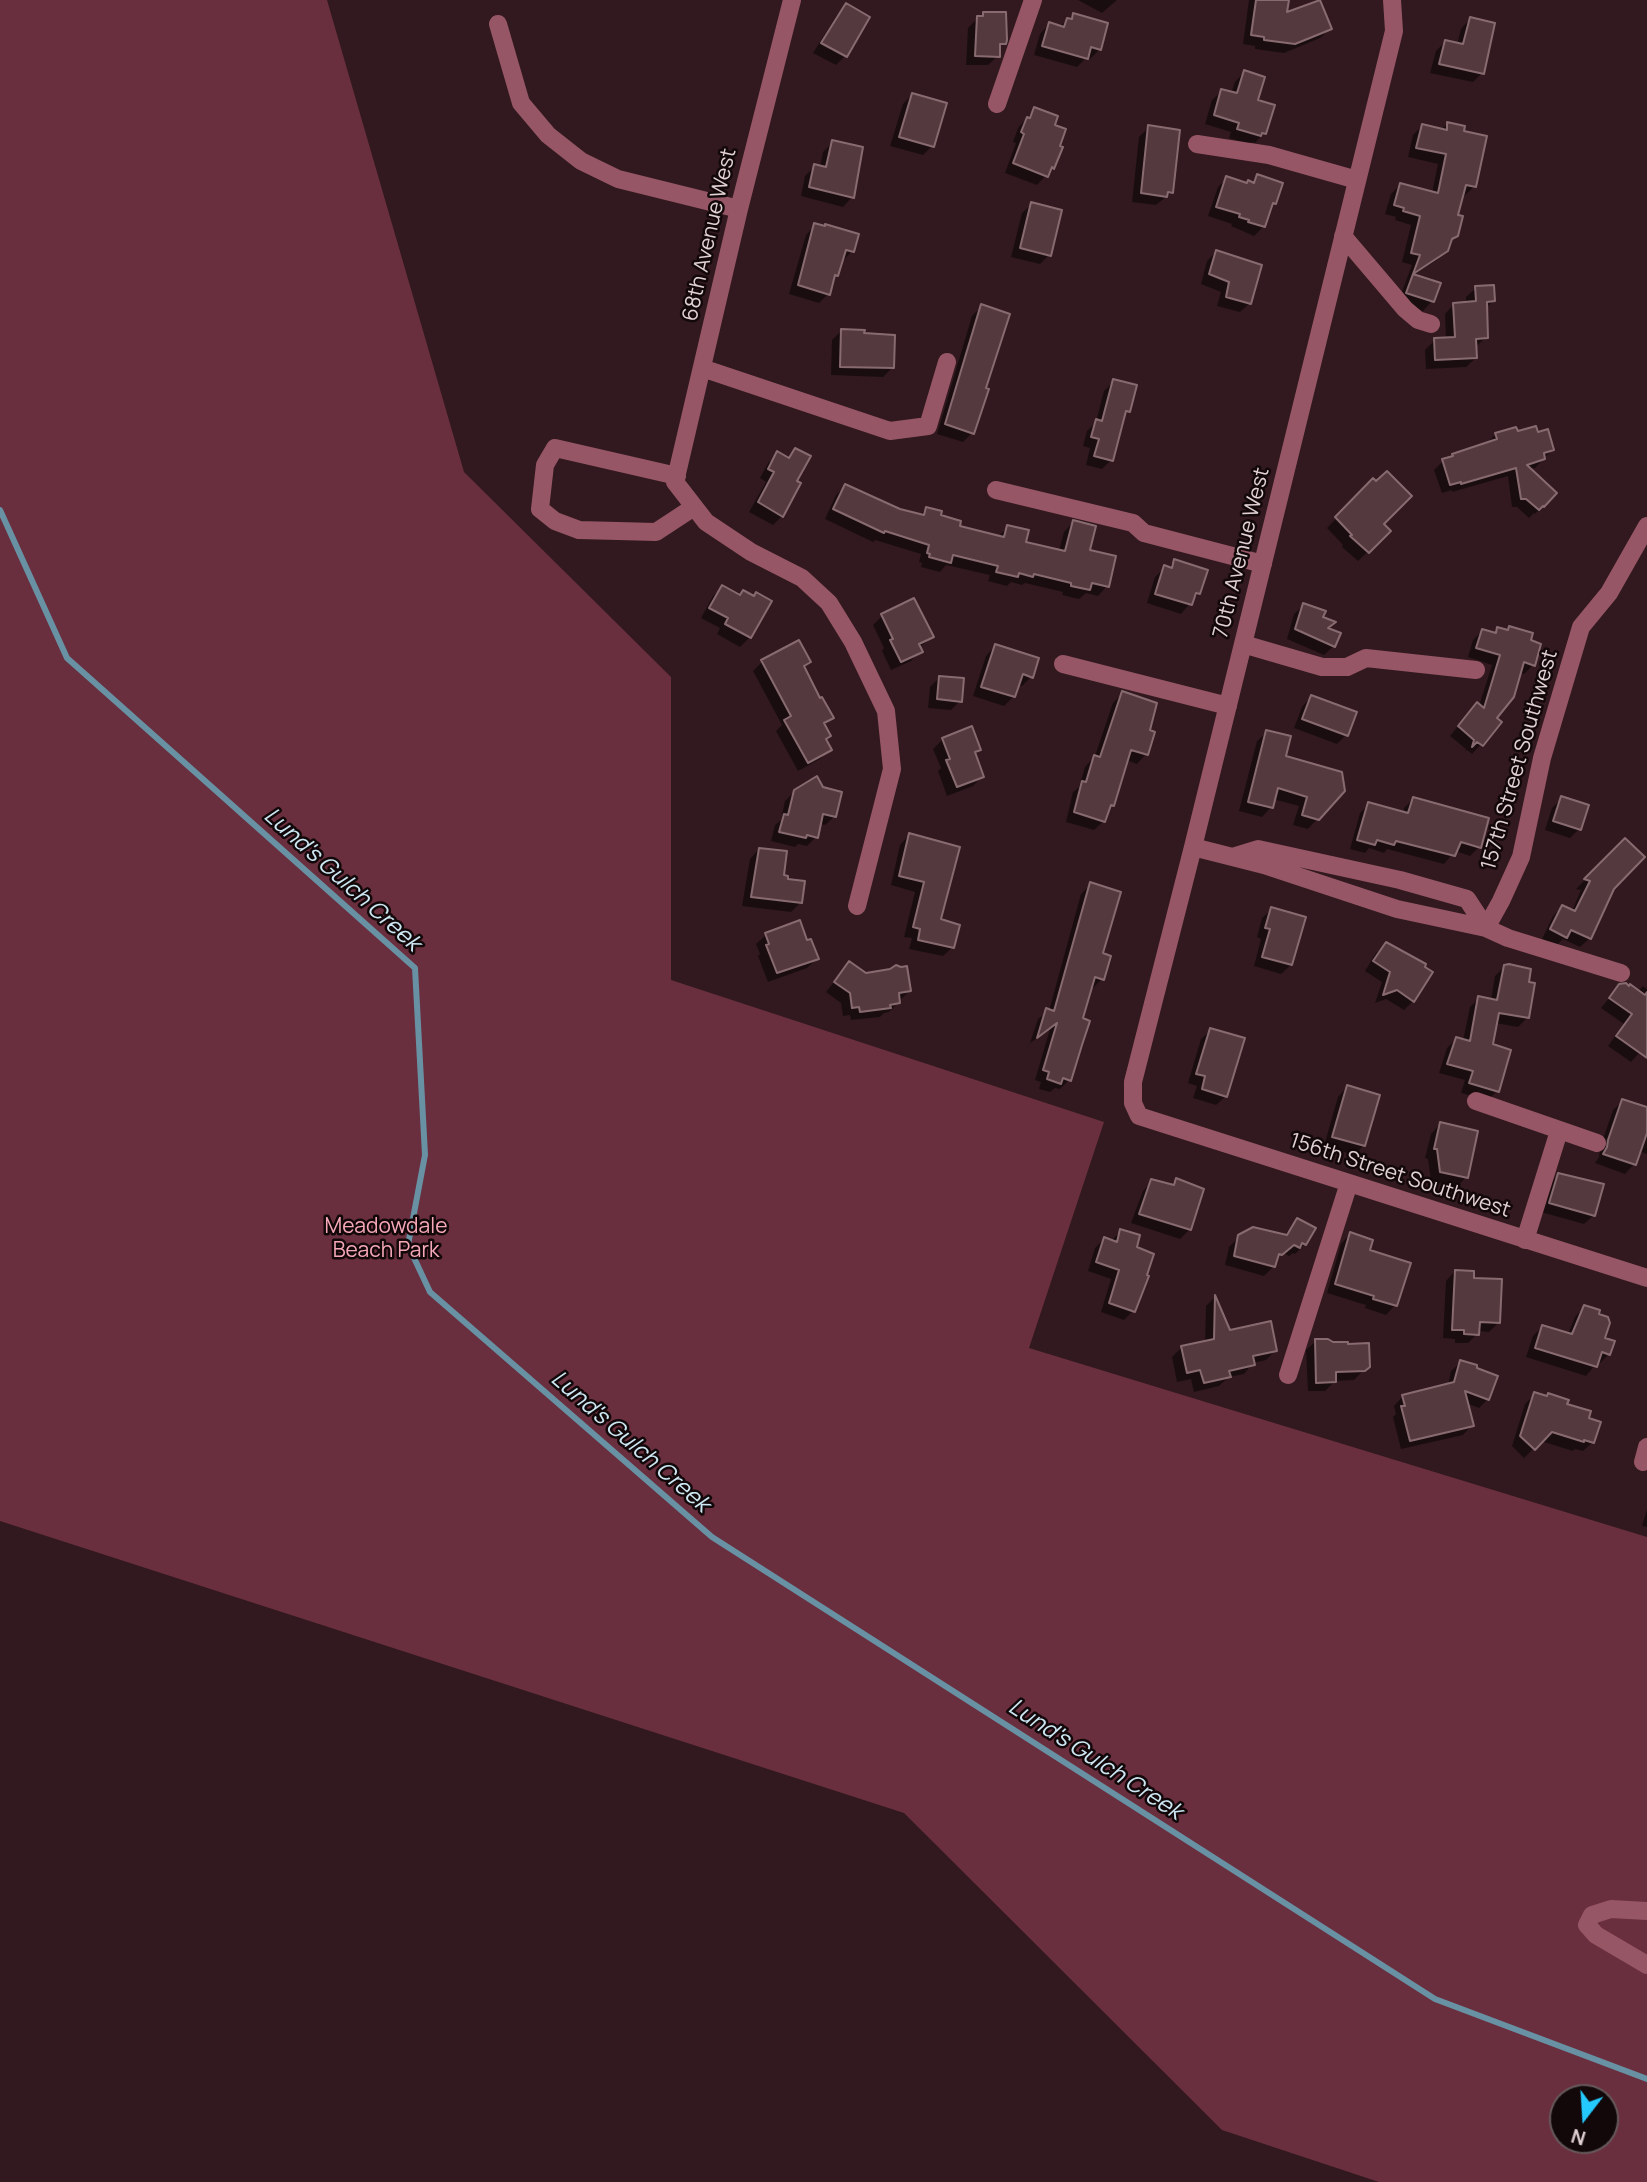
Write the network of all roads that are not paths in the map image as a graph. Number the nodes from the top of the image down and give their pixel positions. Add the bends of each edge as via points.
1 (792, 0) edge
2 (1033, 0) edge
3 (1392, 0) edge
4 (498, 24) dead end
5 (997, 104) dead end
6 (1197, 144) dead end
7 (1357, 180) junction
8 (738, 209) junction
9 (1343, 236) junction
10 (1431, 324) dead end
11 (947, 362) dead end
12 (702, 368) junction
13 (676, 479) junction
14 (996, 489) dead end
15 (694, 507) junction
16 (1647, 526) edge
17 (1263, 564) junction
18 (1243, 644) junction
19 (1063, 664) dead end
20 (1476, 670) dead end
21 (1227, 706) junction
22 (1193, 847) junction
23 (1232, 857) junction
24 (857, 906) dead end
25 (1486, 928) junction
26 (1621, 974) dead end
27 (1476, 1101) dead end
28 (1139, 1116) joint
29 (1559, 1130) junction
30 (1597, 1143) dead end
31 (1349, 1183) junction
32 (1525, 1240) junction
33 (1647, 1278) edge
34 (1288, 1375) dead end
35 (1647, 1911) edge
36 (1647, 1965) edge

1 - 8 street, 68th Avenue West
2 - 5 street
3 - 7 street, 70th Avenue West via 1394,31
4 - 8 street via 521,103 548,135 581,161 618,179
6 - 7 street via 1269,155
7 - 9 street, 70th Avenue West
8 - 12 street, 68th Avenue West
9 - 10 street via 1405,309
9 - 17 street, 70th Avenue West
11 - 12 street via 928,426 890,431
12 - 13 street, 68th Avenue West
13 - 15 street
13 - 15 street via 555,448 545,465 540,509 579,530 656,532
14 - 17 street via 1133,523 1144,533
15 - 24 street via 706,522 802,578 829,603 886,711 892,769
16 - 25 street, 157th Street Southwest via 1609,593 1581,627 1542,758 1521,857
17 - 18 street, 70th Avenue West
18 - 20 street via 1322,667 1347,667 1366,658
18 - 21 street, 70th Avenue West
19 - 21 street
21 - 22 street, 70th Avenue West
22 - 23 street
22 - 28 street, 70th Avenue West via 1133,1082 1133,1103
23 - 25 street via 1397,909
23 - 25 street via 1258,849 1467,898
25 - 26 street
27 - 29 street
28 - 31 street, 156th Street Southwest
29 - 30 street
29 - 32 street
31 - 32 street, 156th Street Southwest
31 - 34 street
32 - 33 street, 156th Street Southwest
35 - 36 street via 1611,1909 1592,1915 1587,1925

